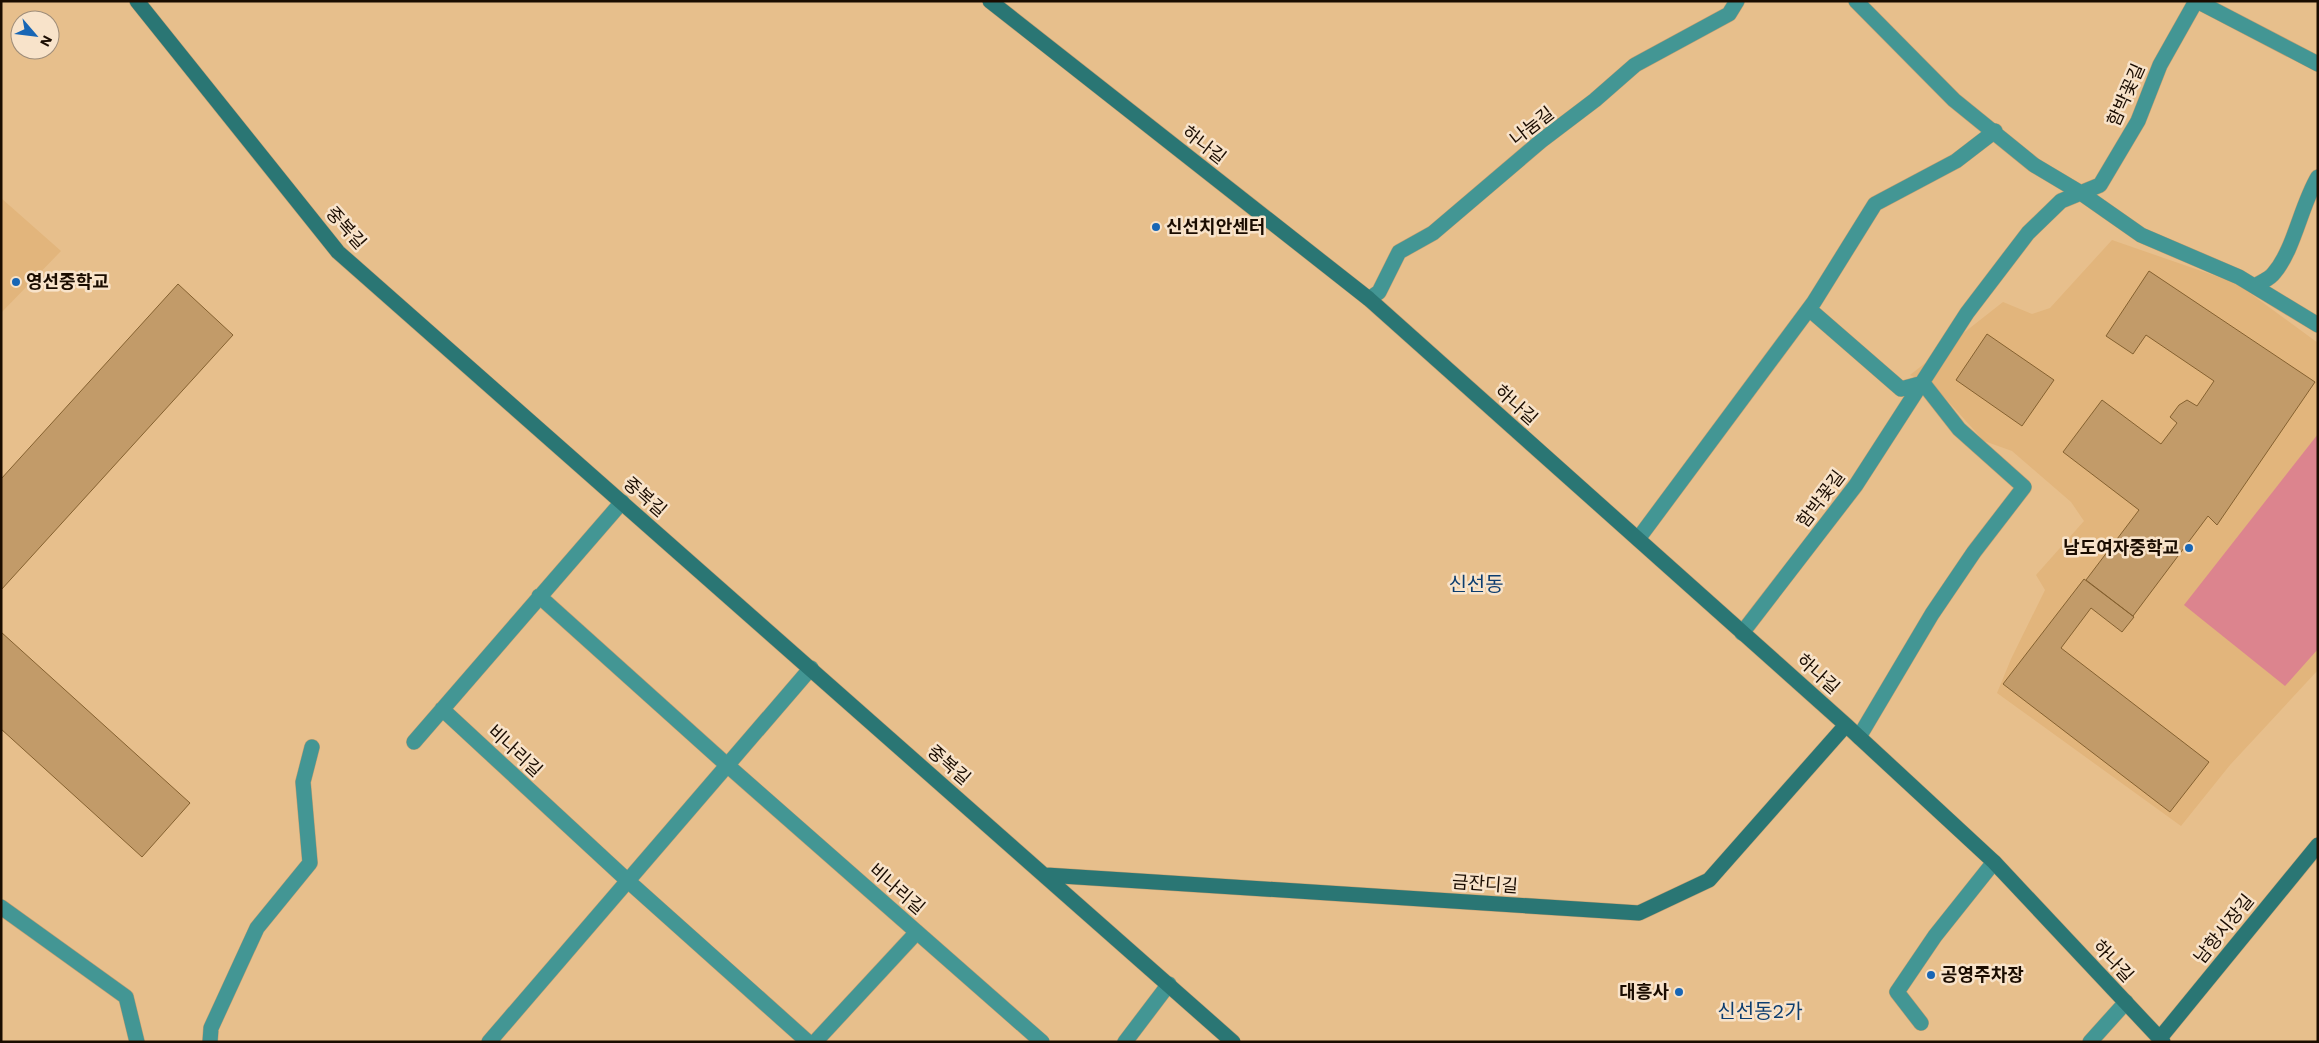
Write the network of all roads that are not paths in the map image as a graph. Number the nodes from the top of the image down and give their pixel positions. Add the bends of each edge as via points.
1 (137, 1) edge
2 (990, 1) edge
3 (1737, 1) edge
4 (1856, 1) edge
5 (2196, 1) edge
6 (2318, 64) edge
7 (1995, 131) junction
8 (2318, 177) edge
9 (2081, 193) junction
10 (2255, 286) junction
11 (1369, 299) junction
12 (1809, 309) junction
13 (2318, 325) edge
14 (1923, 383) junction
15 (622, 502) junction
16 (1638, 539) junction
17 (539, 596) junction
18 (1742, 633) junction
19 (811, 668) junction
20 (442, 709) junction
21 (1846, 725) junction
22 (1859, 737) junction
23 (414, 742) dead end
24 (312, 747) dead end
25 (727, 765) junction
26 (2318, 845) edge
27 (1994, 862) junction
28 (1046, 875) junction
29 (628, 881) junction
30 (1, 907) edge
31 (917, 932) junction
32 (1168, 984) junction
33 (2126, 1002) junction
34 (1921, 1023) dead end
35 (2161, 1040) edge
36 (137, 1042) edge
37 (210, 1042) edge
38 (489, 1042) edge
39 (808, 1042) edge
40 (815, 1042) edge
41 (1042, 1042) edge
42 (1124, 1042) edge
43 (1234, 1042) edge
44 (2090, 1042) edge

1 - 15 street, 중복길 via 338,252
2 - 11 street, 하나길
3 - 11 street, 나눔길 via 1729,14 1635,65 1433,233 1399,252 1379,292
4 - 7 street via 1954,100
5 - 6 street, 함박꽃길
5 - 9 street, 함박꽃길 via 2160,65 2138,121 2100,185
7 - 9 street via 2034,166
7 - 12 street via 1956,161 1875,204
8 - 10 street via 2308,193 2285,256 2274,274
9 - 10 street via 2141,235
9 - 14 street, 함박꽃길 via 2061,201 2028,233 1967,313
10 - 13 street
11 - 16 street, 하나길
12 - 14 street via 1901,389
12 - 16 street
14 - 18 street, 함박꽃길 via 1856,484
14 - 22 street via 1959,429 2024,487 1932,614
15 - 17 street
15 - 19 street, 중복길
16 - 18 street, 하나길
17 - 20 street
17 - 25 street, 비나리길
18 - 21 street, 하나길
19 - 25 street
19 - 28 street, 중복길
20 - 23 street
20 - 29 street, 비나리길
21 - 22 street, 하나길
21 - 28 street, 금잔디길 via 1710,880 1639,913
22 - 27 street, 하나길
24 - 37 street via 303,782 310,863 257,928 211,1028
25 - 29 street
25 - 31 street, 비나리길
26 - 35 street, 남항시장길
27 - 33 street, 하나길
27 - 34 street via 1935,936 1897,992
28 - 32 street, 중복길
29 - 38 street
29 - 39 street, 비나리길
30 - 36 street via 126,998
31 - 40 street
31 - 41 street, 비나리길
32 - 42 street
32 - 43 street, 중복길
33 - 35 street, 하나길
33 - 44 street

